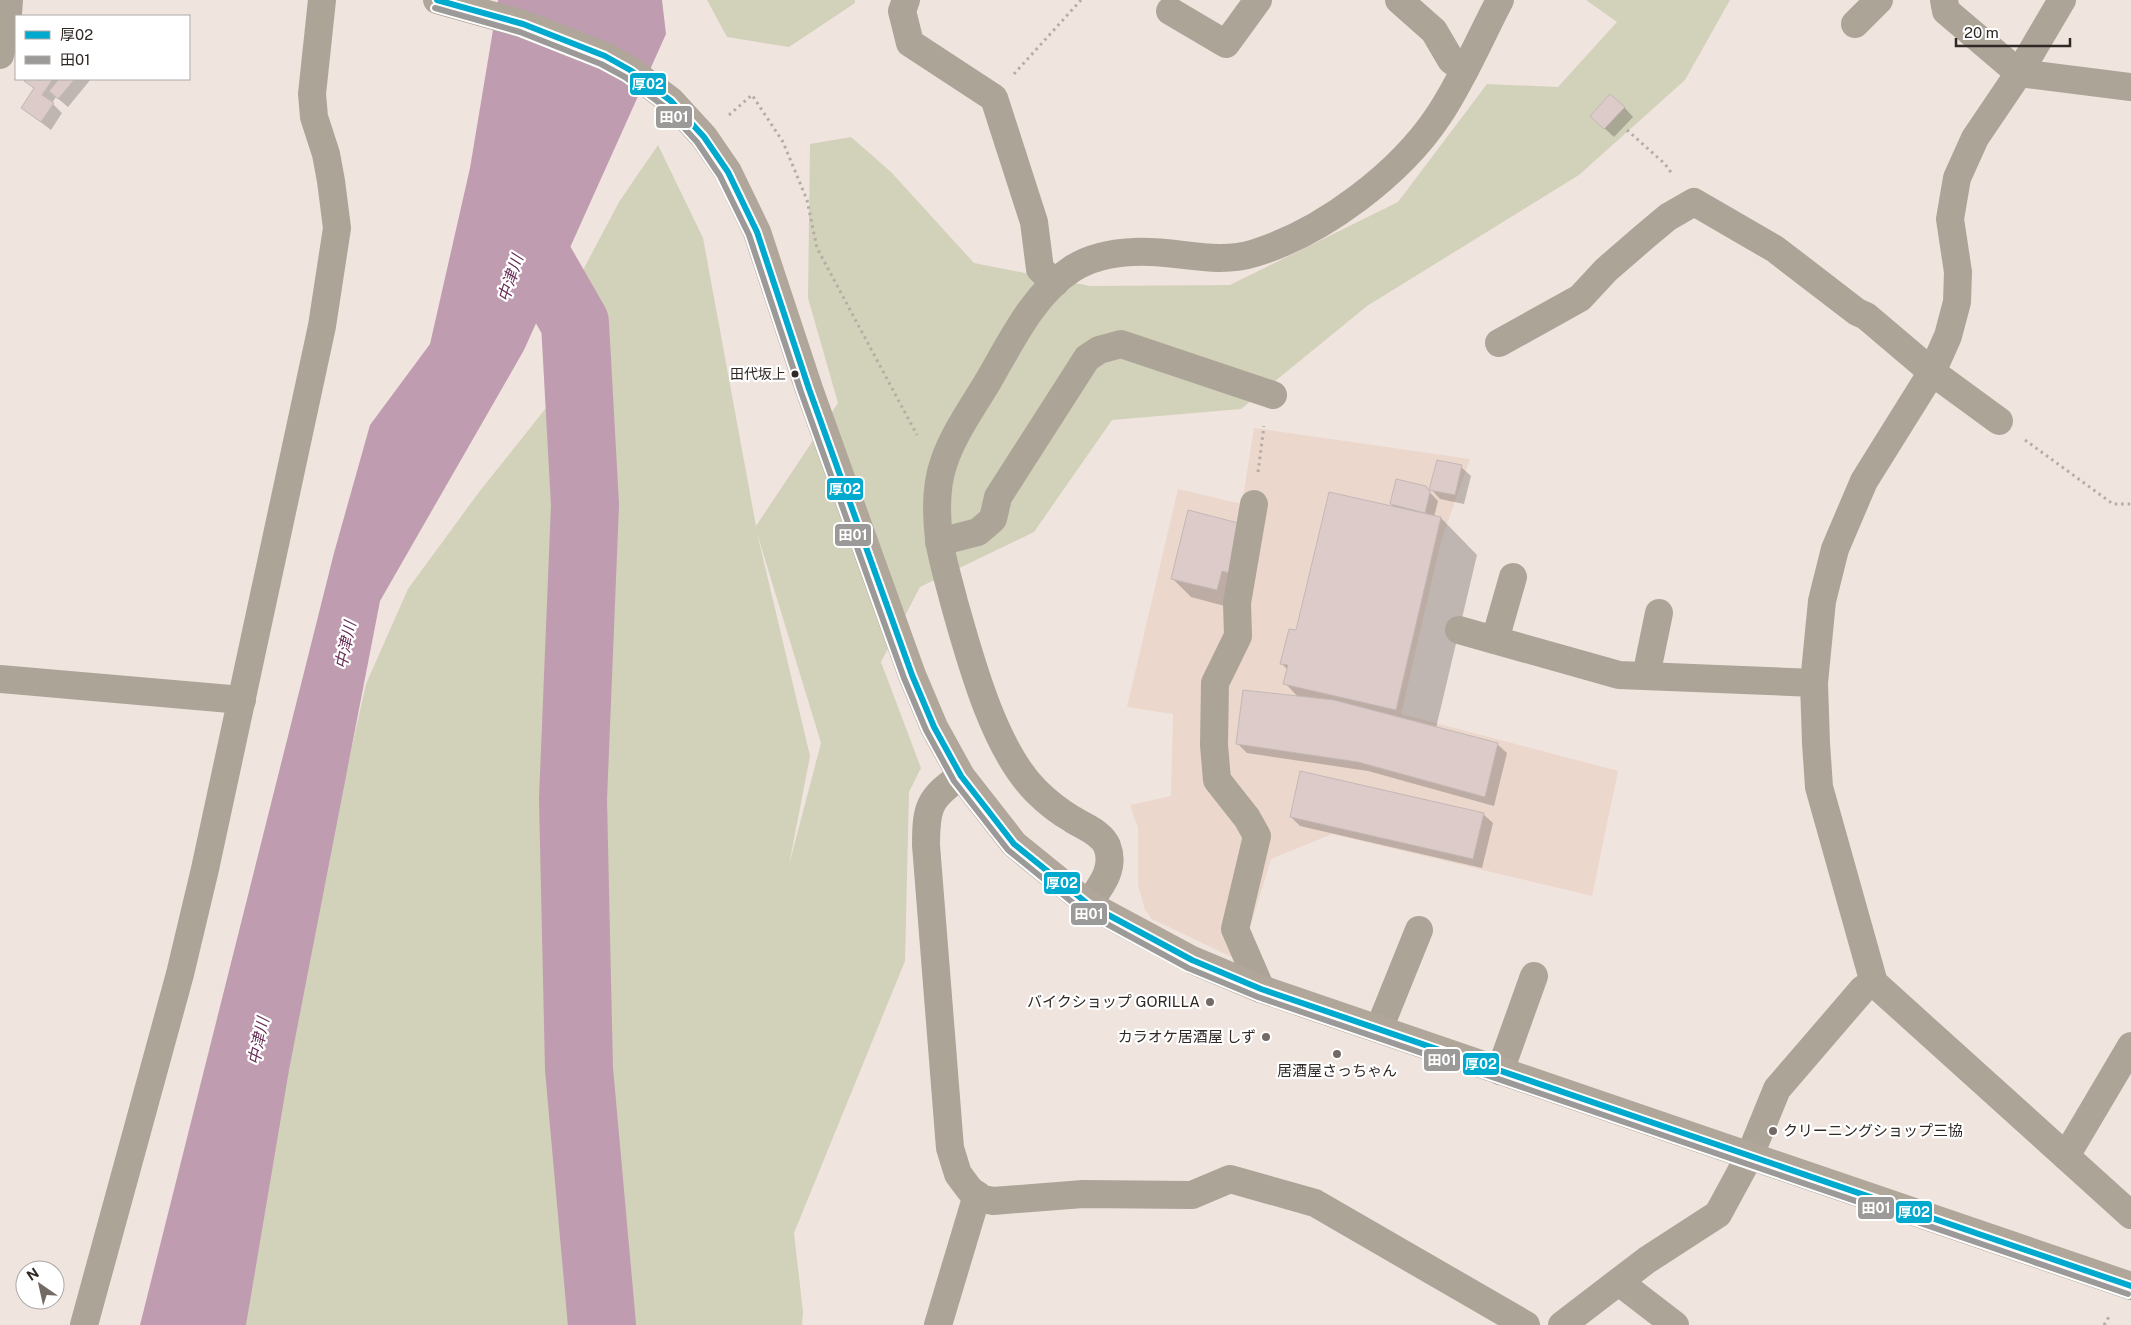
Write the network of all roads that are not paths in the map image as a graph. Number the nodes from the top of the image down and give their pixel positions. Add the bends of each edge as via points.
1 (8, 0) edge
2 (322, 0) edge
3 (437, 0) edge
4 (906, 0) edge
5 (1258, 0) edge
6 (1399, 0) edge
7 (1500, 0) edge
8 (1878, 0) edge
9 (1944, 0) edge
10 (2062, 0) edge
11 (1170, 11) dead end
12 (1855, 24) dead end
13 (0, 55) edge
14 (1464, 70) junction
15 (2019, 73) junction
16 (2131, 88) edge
17 (1055, 283) junction
18 (1499, 343) dead end
19 (1932, 372) junction
20 (1273, 394) road end
21 (1999, 421) road end
22 (1254, 504) road end
23 (939, 542) junction
24 (1513, 577) dead end
25 (1660, 613) dead end
26 (1459, 630) dead end
27 (1495, 640) junction
28 (1646, 676) junction
29 (0, 679) edge
30 (1814, 683) junction
31 (242, 700) junction
32 (961, 776) junction
33 (1088, 904) junction
34 (1419, 930) dead end
35 (1534, 976) dead end
36 (1874, 983) junction
37 (1261, 989) junction
38 (1378, 1029) junction
39 (2131, 1046) edge
40 (1500, 1071) junction
41 (1750, 1156) junction
42 (2066, 1156) junction
43 (977, 1195) junction
44 (2131, 1215) edge
45 (1619, 1282) junction
46 (2131, 1286) edge
47 (84, 1325) edge
48 (938, 1325) edge
49 (1526, 1325) edge
50 (1562, 1325) edge
51 (1674, 1325) edge

1 - 13 street via 7,26
2 - 31 street via 312,94 314,117 332,181 337,228 335,251
3 - 32 main road via 524,24 605,56 650,84 696,127 728,172 757,232 812,398 912,675 934,727
4 - 17 street via 902,11 910,43 994,98 1034,222 1040,269
5 - 11 street via 1228,49
6 - 14 street via 1434,31 1451,60
7 - 14 street
8 - 12 street
9 - 15 street via 1946,11
10 - 15 street
14 - 17 street via 1439,116 1380,180 1346,207 1284,242 1254,254 1224,259 1136,251 1118,254 1087,261
15 - 16 street
15 - 19 street via 1975,138 1957,178 1950,219 1958,272 1957,302 1948,336
17 - 23 street via 1022,326 974,404 944,462 938,487
18 - 19 street via 1580,298 1644,237 1668,217 1694,202 1775,249 1866,316
19 - 21 street
19 - 30 street via 1864,480 1835,549 1822,601
20 - 23 street via 1121,344 1099,350 1087,358 998,497 993,518 978,532
22 - 37 street via 1237,603 1238,636 1215,683 1214,744 1217,780 1257,836 1234,929
23 - 33 street via 978,684 1010,754 1036,791 1106,843 1110,856 1107,877
24 - 27 street
25 - 28 street
26 - 27 street
27 - 28 street via 1619,675
28 - 30 street
29 - 31 street
30 - 36 street via 1819,786
31 - 47 street via 180,974
32 - 33 main road via 1014,844
32 - 43 street via 935,796 928,808 926,845 950,1148 958,1174
33 - 37 main road via 1192,960
34 - 38 street
35 - 40 street
36 - 41 street via 1863,989 1777,1089
36 - 42 street
37 - 38 main road
38 - 40 main road
39 - 42 street
40 - 41 main road
41 - 45 street via 1718,1214 1646,1260
41 - 46 main road
42 - 44 street
43 - 48 street
43 - 49 street via 1004,1201 1083,1194 1192,1194 1230,1179 1316,1203
45 - 50 street
45 - 51 street

